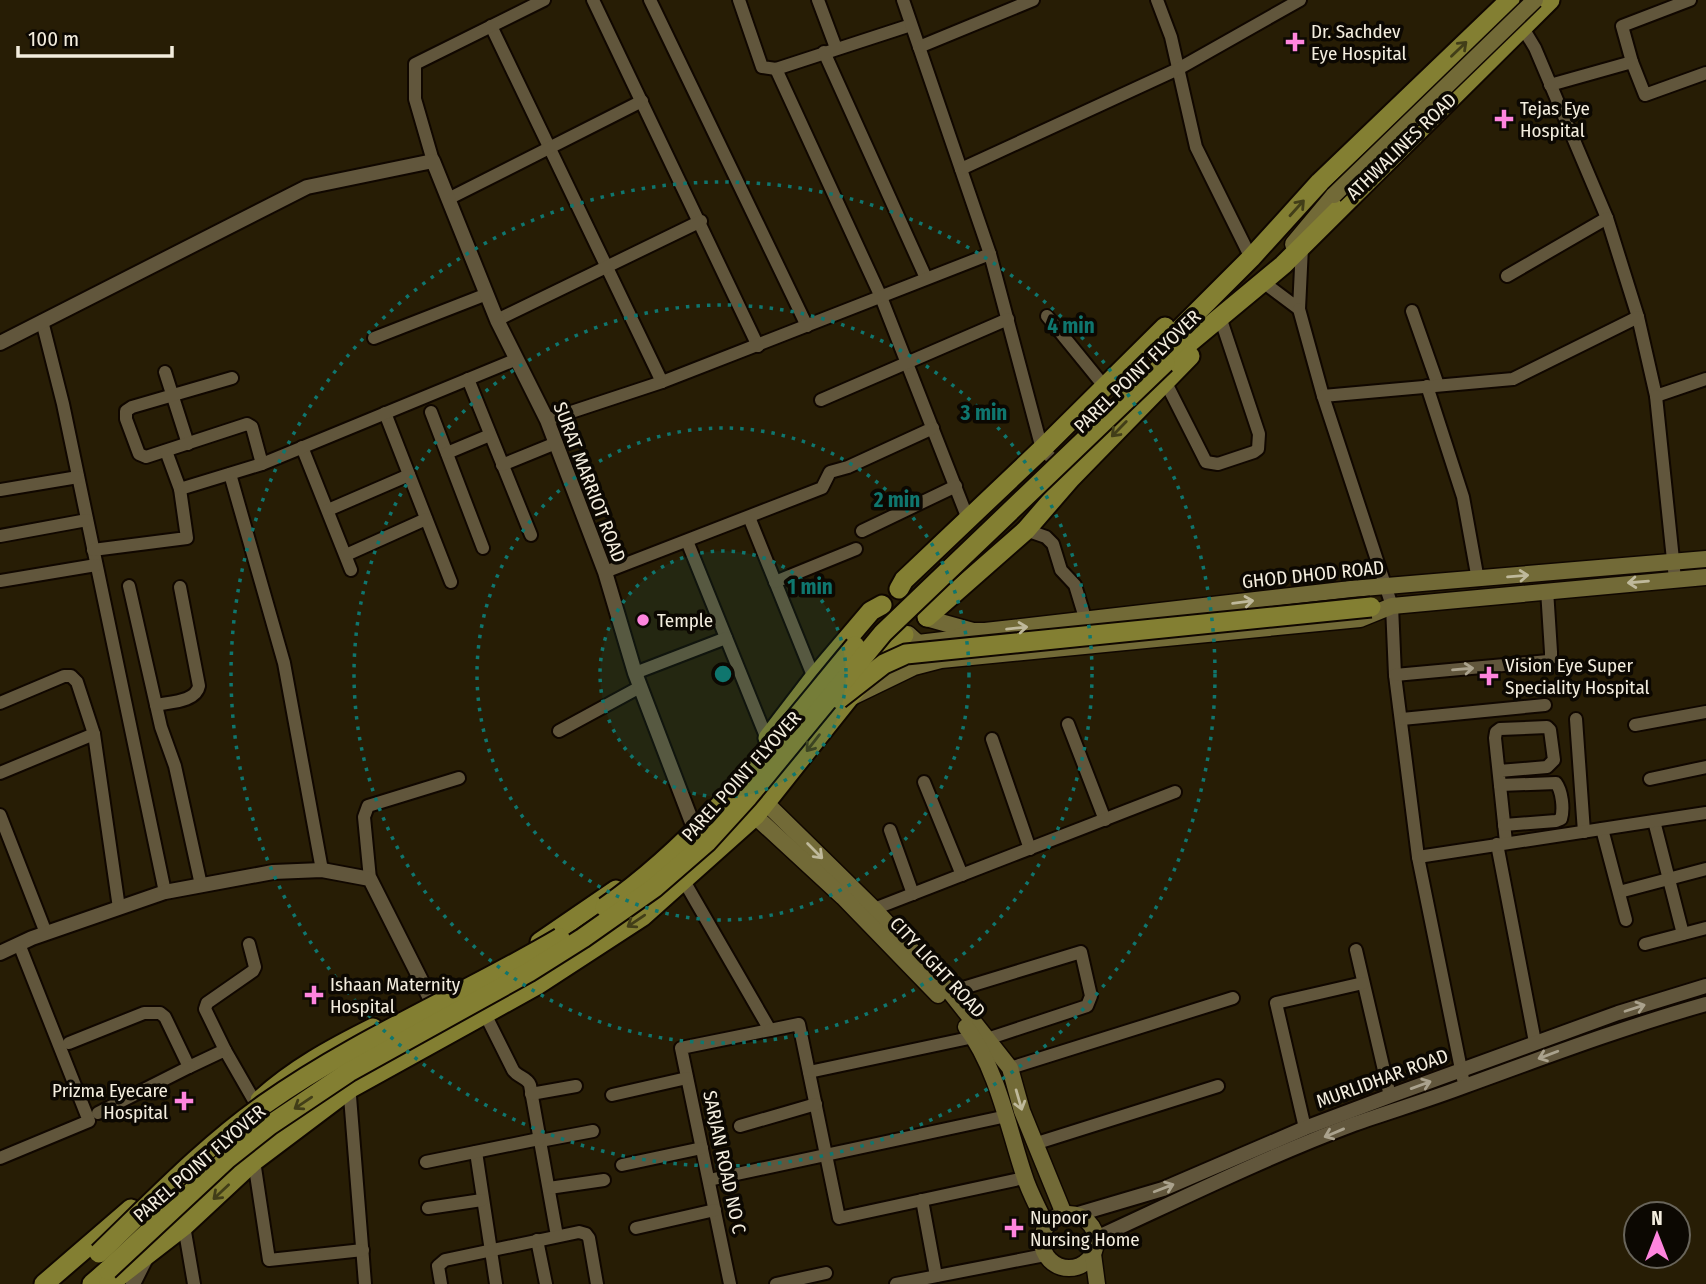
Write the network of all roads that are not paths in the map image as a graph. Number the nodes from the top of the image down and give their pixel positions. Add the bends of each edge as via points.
1 (544, 0) edge
2 (593, 0) edge
3 (650, 0) edge
4 (739, 0) edge
5 (818, 0) edge
6 (903, 0) edge
7 (1033, 0) edge
8 (1157, 0) edge
9 (1299, 0) edge
10 (1535, 0) edge
11 (1550, 0) edge
12 (1690, 0) edge
13 (1507, 3) edge
14 (911, 25) junction
15 (491, 26) junction
16 (1523, 26) junction
17 (919, 47) junction
18 (830, 50) junction
19 (1632, 62) junction
20 (776, 69) junction
21 (1178, 69) junction
22 (1706, 73) edge
23 (1550, 85) junction
24 (642, 101) junction
25 (550, 148) junction
26 (433, 161) junction
27 (961, 169) junction
28 (448, 199) junction
29 (1607, 218) junction
30 (701, 221) junction
31 (1302, 247) junction
32 (990, 254) junction
33 (1251, 258) junction
34 (607, 267) junction
35 (1279, 268) junction
36 (1507, 276) dead end
37 (926, 278) junction
38 (1257, 287) junction
39 (1220, 290) junction
40 (487, 294) junction
41 (881, 297) junction
42 (1299, 309) junction
43 (1412, 311) dead end
44 (1047, 316) dead end
45 (1638, 317) junction
46 (1008, 319) junction
47 (498, 320) junction
48 (42, 321) junction
49 (1222, 323) junction
50 (807, 326) junction
51 (374, 338) dead end
52 (0, 343) edge
53 (758, 346) junction
54 (517, 359) junction
55 (908, 362) junction
56 (1162, 366) junction
57 (165, 372) dead end
58 (232, 378) dead end
59 (468, 379) junction
60 (1706, 379) edge
61 (662, 382) junction
62 (1432, 385) junction
63 (1104, 386) junction
64 (173, 396) junction
65 (1323, 396) junction
66 (1657, 396) junction
67 (821, 400) dead end
68 (431, 412) dead end
69 (386, 413) junction
70 (547, 420) junction
71 (933, 428) junction
72 (490, 435) junction
73 (556, 443) junction
74 (188, 444) junction
75 (302, 447) junction
76 (1042, 449) junction
77 (166, 451) junction
78 (447, 453) junction
79 (261, 464) junction
80 (502, 466) junction
81 (230, 474) junction
82 (410, 475) junction
83 (78, 477) junction
84 (1071, 478) junction
85 (956, 486) junction
86 (180, 489) junction
87 (0, 490) edge
88 (328, 510) junction
89 (749, 517) junction
90 (426, 519) junction
91 (968, 519) junction
92 (87, 520) junction
93 (1027, 530) junction
94 (863, 531) dead end
95 (531, 535) dead end
96 (0, 536) edge
97 (687, 541) junction
98 (483, 548) dead end
99 (856, 549) dead end
100 (93, 550) junction
101 (346, 555) junction
102 (1706, 559) edge
103 (96, 565) junction
104 (351, 570) dead end
105 (1674, 571) junction
106 (605, 572) junction
107 (1706, 577) edge
108 (1478, 580) junction
109 (0, 581) edge
110 (451, 582) dead end
111 (775, 582) junction
112 (129, 586) dead end
113 (180, 587) dead end
114 (1386, 588) junction
115 (899, 589) junction
116 (1547, 590) junction
117 (882, 605) junction
118 (1383, 607) junction
119 (926, 617) junction
120 (1086, 621) junction
121 (977, 631) junction
122 (906, 634) junction
123 (726, 638) junction
124 (1395, 675) junction
125 (638, 680) junction
126 (810, 683) junction
127 (848, 699) junction
128 (0, 703) edge
129 (156, 705) junction
130 (1545, 705) dead end
131 (1706, 712) edge
132 (1402, 719) junction
133 (1576, 719) dead end
134 (811, 721) junction
135 (1068, 724) dead end
136 (1635, 725) dead end
137 (559, 731) dead end
138 (94, 734) junction
139 (767, 739) junction
140 (992, 740) dead end
141 (1706, 767) edge
142 (0, 773) edge
143 (458, 778) dead end
144 (1500, 778) junction
145 (1650, 779) dead end
146 (730, 782) junction
147 (924, 782) dead end
148 (1175, 792) dead end
149 (760, 809) junction
150 (1706, 813) edge
151 (0, 815) edge
152 (1105, 820) junction
153 (1654, 821) junction
154 (693, 825) junction
155 (1504, 825) junction
156 (1602, 829) junction
157 (890, 831) dead end
158 (1584, 832) junction
159 (1502, 843) junction
160 (1030, 849) junction
161 (1418, 857) junction
162 (1706, 869) edge
163 (322, 870) junction
164 (962, 875) junction
165 (370, 879) junction
166 (1669, 879) junction
167 (684, 881) junction
168 (201, 886) junction
169 (1623, 891) dead end
170 (165, 892) junction
171 (913, 894) junction
172 (119, 908) junction
173 (874, 909) junction
174 (1626, 920) dead end
175 (1706, 928) edge
176 (46, 933) junction
177 (1683, 934) junction
178 (19, 944) junction
179 (249, 944) dead end
180 (1645, 944) dead end
181 (1356, 950) dead end
182 (0, 953) edge
183 (1363, 983) junction
184 (1706, 986) edge
185 (950, 992) junction
186 (1233, 998) dead end
187 (430, 999) junction
188 (1706, 1004) edge
189 (485, 1014) junction
190 (770, 1030) junction
191 (448, 1034) junction
192 (980, 1039) junction
193 (1535, 1042) junction
194 (69, 1043) dead end
195 (225, 1050) junction
196 (330, 1050) junction
197 (189, 1067) junction
198 (1010, 1068) junction
199 (1461, 1070) junction
200 (809, 1072) junction
201 (688, 1078) junction
202 (576, 1086) dead end
203 (1218, 1086) dead end
204 (1464, 1087) junction
205 (351, 1088) junction
206 (531, 1094) junction
207 (612, 1095) dead end
208 (1390, 1096) junction
209 (256, 1104) junction
210 (816, 1104) junction
211 (98, 1113) dead end
212 (1007, 1116) junction
213 (740, 1126) dead end
214 (1305, 1128) junction
215 (593, 1131) dead end
216 (540, 1140) junction
217 (1034, 1144) junction
218 (702, 1148) junction
219 (476, 1152) junction
220 (827, 1154) junction
221 (0, 1158) edge
222 (254, 1161) junction
223 (426, 1162) dead end
224 (622, 1165) dead end
225 (1024, 1178) junction
226 (604, 1180) dead end
227 (709, 1180) junction
228 (549, 1188) junction
229 (482, 1200) junction
230 (922, 1200) junction
231 (428, 1208) dead end
232 (715, 1210) junction
233 (1070, 1214) junction
234 (1046, 1225) junction
235 (184, 1226) junction
236 (636, 1228) dead end
237 (558, 1236) junction
238 (537, 1240) junction
239 (1095, 1246) junction
240 (363, 1250) junction
241 (490, 1250) junction
242 (147, 1255) junction
243 (1045, 1255) junction
244 (105, 1269) edge
245 (826, 1273) dead end
246 (936, 1276) junction
247 (1073, 1276) edge
248 (44, 1284) edge
249 (64, 1284) edge
250 (92, 1284) edge
251 (134, 1284) edge
252 (194, 1284) edge
253 (365, 1284) edge
254 (440, 1284) edge
255 (496, 1284) edge
256 (546, 1284) edge
257 (597, 1284) edge
258 (730, 1284) edge
259 (776, 1284) edge
260 (896, 1284) edge
261 (1097, 1284) edge

1 - 15 street
2 - 24 street
3 - 50 street
4 - 20 street via 762,67
5 - 18 street
6 - 14 street
7 - 17 street
8 - 21 street
9 - 21 street
10 - 35 main road, bridge via 1334,195 1282,258
11 - 16 main road, ATHWALINES ROAD
12 - 19 street via 1622,26
13 - 16 street
33 -> 13 main road, ATHWALINES ROAD via 1320,183
14 - 17 street
14 - 18 street
15 - 25 street
15 - 26 street via 415,64 415,99
16 - 23 street
16 - 31 main road, ATHWALINES ROAD
17 - 27 street
18 - 20 street
18 - 37 street
19 - 22 street via 1646,95
19 - 23 street
20 - 41 street
21 - 27 street
21 - 33 street via 1196,147
23 - 29 street
24 - 25 street
24 - 30 street
25 - 28 street
25 - 34 street
26 - 28 street, SURAT MARRIOT ROAD
26 - 48 street via 307,187
27 - 32 street
28 - 40 street, SURAT MARRIOT ROAD
29 - 36 street
29 - 45 street
30 - 34 street
30 - 53 street
31 - 35 main road, ATHWALINES ROAD
31 - 42 street
32 - 37 street
32 - 46 street
33 - 39 main road, PAREL POINT FLYOVER
34 - 47 street
34 - 61 street
35 - 38 main road, ATHWALINES ROAD
37 - 41 street
38 - 42 street
38 - 49 main road
38 - 56 main road, PAREL POINT FLYOVER
39 - 56 main road, PAREL POINT FLYOVER
39 - 63 main road via 1208,293 1159,332
40 - 47 street, SURAT MARRIOT ROAD
40 - 51 street
41 - 50 street
41 - 55 street
42 - 65 street
43 - 62 street
44 - 63 street
45 - 62 street via 1519,377
45 - 66 street
46 - 55 street
46 - 76 street
47 - 54 street, SURAT MARRIOT ROAD
48 - 52 street
48 - 83 street
49 - 56 main road
49 - 56 street via 1259,434 1258,449 1218,464 1206,462
50 - 53 street
53 - 61 street
54 - 59 street
54 - 70 street, SURAT MARRIOT ROAD
55 - 67 street
55 - 71 street
56 -> 84 main road
56 - 134 main road, PAREL POINT FLYOVER, bridge via 883,633
56 - 244 main road, PAREL POINT FLYOVER, bridge via 874,623 732,792 618,898 525,958 342,1054 264,1104 213,1145
57 - 64 street
58 - 64 street
59 - 69 street
59 - 72 street
60 - 66 street
61 - 70 street
62 - 65 street
62 - 108 street via 1463,497
63 - 76 main road
64 - 74 street
64 - 77 street via 132,407 125,414 141,456
65 - 114 street
66 - 105 street
68 - 78 street
69 - 75 street
69 - 82 street
70 - 73 street, SURAT MARRIOT ROAD
71 - 85 street
71 - 89 street via 830,472 822,488
72 - 78 street
72 - 80 street
73 - 80 street
73 - 106 street, SURAT MARRIOT ROAD
74 - 77 street
74 - 79 street via 247,424 252,427
75 - 79 street
75 - 88 street
76 - 84 street
76 - 91 main road
77 - 86 street
78 - 98 street
79 - 81 street
80 - 95 street
81 - 86 street
81 - 163 street via 284,663
82 - 88 street
82 - 90 street
83 - 87 street
83 - 92 street
84 - 93 main road
85 - 91 street
85 - 94 street
86 - 100 street via 187,538
88 - 101 street
89 - 97 street
89 - 111 street
90 - 101 street
90 - 110 street
91 - 115 main road
92 - 96 street
92 - 100 street
93 - 119 main road
93 - 120 street via 1053,544 1063,574 1076,585
97 - 106 street
97 - 123 street
99 - 111 street
100 - 103 street
101 - 104 street
102 - 105 main road, GHOD DHOD ROAD
103 - 109 street
103 - 170 street
105 - 107 main road
108 -> 105 main road, GHOD DHOD ROAD
105 -> 116 main road
106 - 125 street, SURAT MARRIOT ROAD
108 - 114 main road, GHOD DHOD ROAD
111 - 126 street
112 - 129 street
113 - 129 street via 197,693
114 - 118 street
120 -> 114 main road, GHOD DHOD ROAD
115 - 117 main road via 886,596
115 - 119 main road via 920,595
116 - 118 main road
124 -> 116 street via 1548,661
117 - 122 main road via 884,624
117 - 126 main road
118 - 124 street
118 - 127 main road via 1360,619 941,660 903,671
118 - 134 main road, bridge via 906,654 884,664
119 - 121 main road, GHOD DHOD ROAD
119 - 122 main road via 918,629
121 -> 120 main road, GHOD DHOD ROAD
121 - 122 main road via 918,643
122 - 127 main road
123 - 125 street
123 - 139 street
124 - 132 street
125 - 137 street
125 - 154 street, SURAT MARRIOT ROAD
126 - 127 main road
126 - 139 main road
127 -> 149 main road
128 - 138 street via 71,676
129 - 168 street via 175,766
130 - 132 street
131 - 136 street
132 - 161 street
133 - 158 street
134 -> 244 main road, PAREL POINT FLYOVER, bridge via 707,842 654,888 540,965 349,1072 271,1125
135 - 152 street
138 - 142 street
138 - 172 street
139 - 146 main road
140 - 160 street
141 - 145 street
143 - 165 street via 368,806 364,817
144 - 144 street via 1552,764 1547,727 1496,732
144 - 155 street
144 - 155 street via 1556,783 1563,814 1556,821
146 - 149 main road
146 - 154 main road
147 - 164 street
148 - 152 street
149 - 167 main road
149 -> 173 main road
149 - 192 main road, CITY LIGHT ROAD
150 - 153 street
151 - 176 street
152 - 160 street
153 - 156 street
153 - 166 street
154 - 187 main road via 595,906 519,955
155 - 159 street
156 - 158 street
156 - 174 street
157 - 171 street
158 - 159 street
159 - 161 street
159 - 193 street
160 - 164 street
161 - 199 street
162 - 166 street
163 - 165 street
163 - 168 street via 273,872
164 - 171 street
165 - 187 street
166 - 169 street
166 - 177 street
167 -> 189 main road via 643,916
167 - 190 street
168 - 170 street
170 - 172 street
171 - 173 street
172 - 176 street
173 - 185 main road
175 - 177 street
176 - 178 street
177 - 180 street
178 - 182 street
178 - 221 street via 89,1121
179 - 195 street via 253,971 205,1009
181 - 183 street
183 - 208 street
183 - 214 street via 1276,1003
193 -> 184 street, MURLIDHAR ROAD
185 - 192 main road
185 - 192 street via 1081,952 1091,996 1087,1006
186 - 198 street
187 - 191 street
187 - 196 main road
188 -> 204 street, MURLIDHAR ROAD via 1631,1026
189 - 191 main road
189 - 206 street via 513,1070 528,1082
190 - 200 street via 799,1024
190 - 201 street, SARJAN ROAD NO C via 681,1048
191 - 205 main road
192 - 198 main road
192 - 200 street
192 - 212 main road, CITY LIGHT ROAD
193 - 199 street, MURLIDHAR ROAD
194 - 197 street via 144,1013 160,1013
195 - 197 street
195 - 209 street
196 - 205 street
196 - 209 main road via 282,1080
197 - 211 street
198 -> 217 main road
199 - 204 street
208 -> 199 street, MURLIDHAR ROAD
200 - 210 street
201 - 207 street
201 - 218 street, SARJAN ROAD NO C
202 - 206 street
203 - 217 street
204 -> 239 street, MURLIDHAR ROAD via 1353,1125 1217,1182
205 - 222 main road
205 - 240 street
206 - 216 street
208 - 214 street, MURLIDHAR ROAD
209 - 248 main road via 206,1140
210 - 213 street
210 - 220 street
212 - 220 street
212 - 225 main road, CITY LIGHT ROAD
233 -> 214 street, MURLIDHAR ROAD via 1163,1189
215 - 216 street
216 - 219 street
216 - 228 street
217 - 233 main road
218 - 224 street
218 - 227 street, SARJAN ROAD NO C
219 - 223 street
219 - 229 street
220 - 227 street
220 - 230 street via 839,1218
222 -> 235 main road
222 - 240 street via 269,1260
225 - 230 street
225 - 234 main road, CITY LIGHT ROAD
226 - 228 street
227 - 232 street, SARJAN ROAD NO C
228 - 237 street
229 - 231 street
229 - 241 street
230 - 246 street
232 - 236 street
232 - 258 street, SARJAN ROAD NO C
233 - 234 main road
233 - 239 main road via 1090,1223
234 - 243 main road, CITY LIGHT ROAD via 1041,1240
235 - 242 main road
235 - 252 street
237 - 238 street
237 - 257 street via 586,1234
238 - 241 street
238 - 256 street
239 - 247 main road
239 - 261 main road
240 - 253 street
241 - 254 street via 440,1262
241 - 255 street
242 - 244 main road
242 - 251 street
243 - 246 street
243 - 247 main road
244 - 249 main road, PAREL POINT FLYOVER
244 - 250 main road, PAREL POINT FLYOVER
245 - 259 street
246 - 260 street

